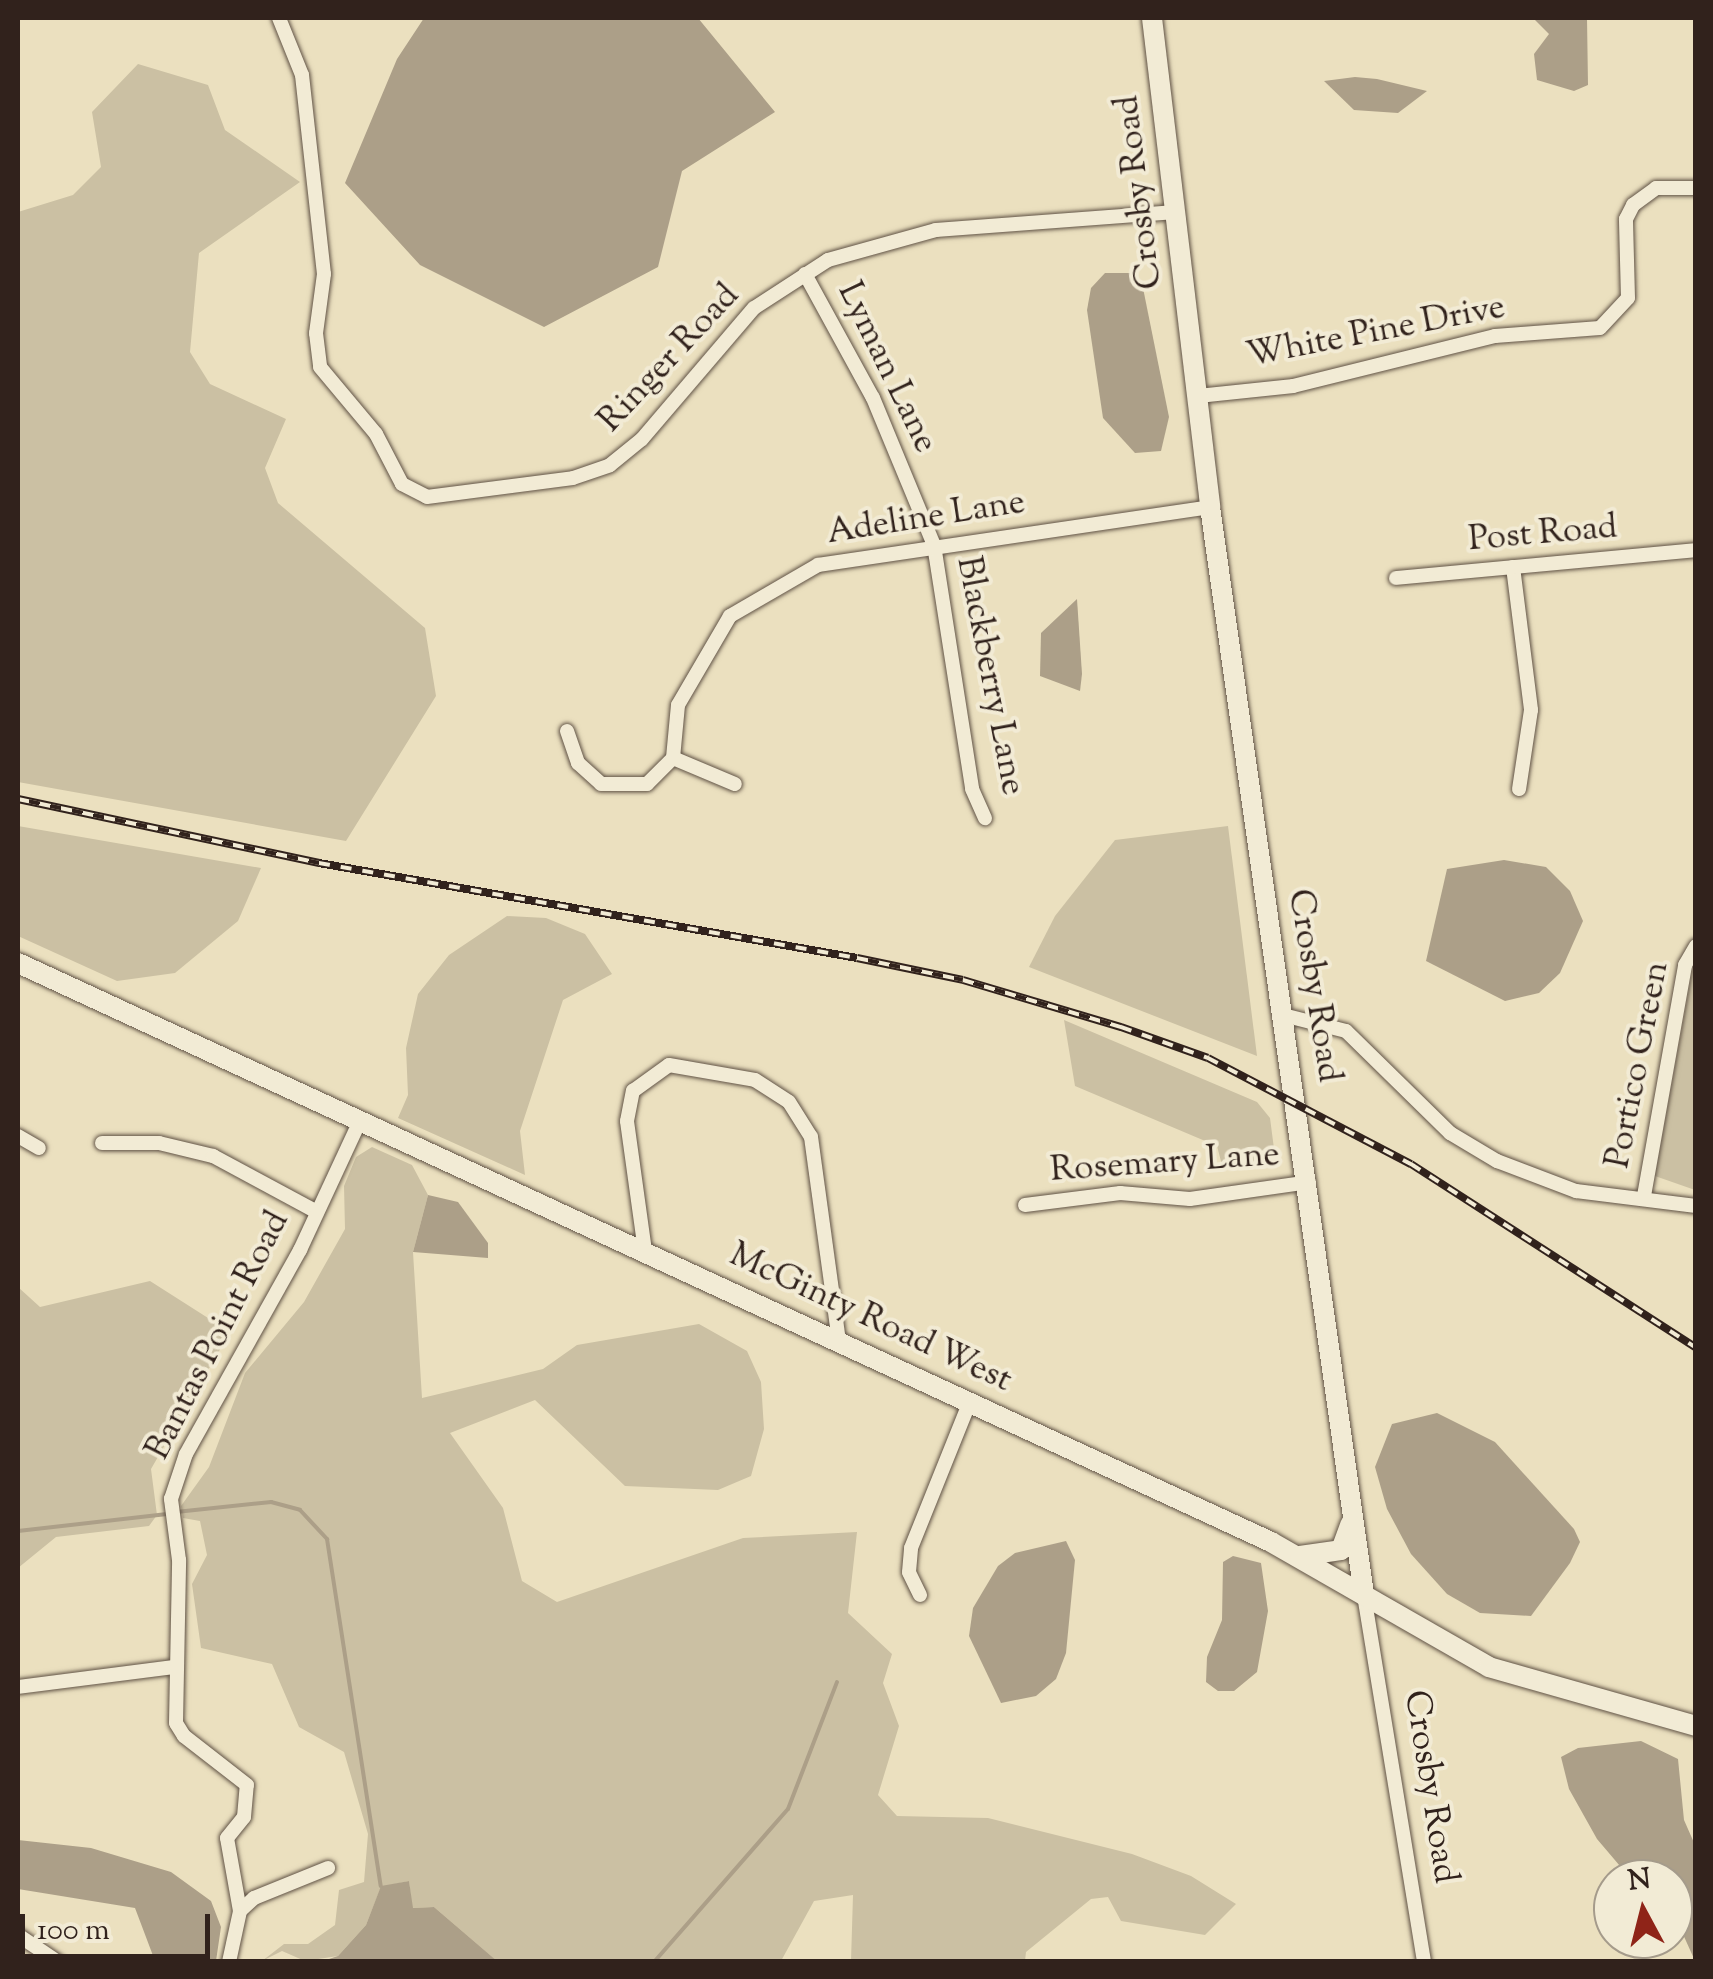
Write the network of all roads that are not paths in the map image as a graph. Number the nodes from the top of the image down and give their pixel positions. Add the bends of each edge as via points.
1 (279, 18) edge
2 (1152, 18) edge
3 (1696, 188) edge
4 (1175, 212) junction
5 (806, 274) junction
6 (1198, 396) junction
7 (1210, 508) junction
8 (934, 545) junction
9 (1696, 550) edge
10 (1513, 568) junction
11 (1396, 578) dead end
12 (567, 732) dead end
13 (673, 758) junction
14 (735, 784) dead end
15 (1519, 789) dead end
16 (985, 818) dead end
17 (1696, 946) edge
18 (18, 963) edge
19 (1282, 1015) junction
20 (360, 1121) junction
21 (18, 1136) edge
22 (102, 1143) dead end
23 (39, 1148) dead end
24 (1308, 1182) junction
25 (1644, 1196) junction
26 (1025, 1205) dead end
27 (1696, 1206) edge
28 (317, 1212) junction
29 (645, 1252) junction
30 (838, 1341) junction
31 (970, 1401) junction
32 (1350, 1492) junction
33 (1294, 1555) junction
34 (1364, 1594) junction
35 (920, 1595) dead end
36 (174, 1668) junction
37 (18, 1687) edge
38 (1696, 1726) edge
39 (328, 1868) dead end
40 (240, 1910) junction
41 (18, 1935) edge
42 (58, 1962) edge
43 (229, 1962) edge
44 (1424, 1962) edge

1 - 5 street, Ringer Road via 302,76 324,274 316,333 320,366 414,492 440,496 572,478 610,465 642,439 754,308
2 - 4 main road, Crosby Road
3 - 6 street, White Pine Drive via 1656,188 1632,206 1626,219 1628,298 1600,328 1494,336 1292,386
4 - 5 street, Ringer Road via 899,236
4 - 6 main road, Crosby Road
5 - 8 street, Lyman Lane via 873,398
6 - 7 main road, Crosby Road
7 - 8 street, Adeline Lane
7 - 19 main road, Crosby Road
8 - 13 street, Adeline Lane via 832,559 730,616 678,705
8 - 16 street, Blackberry Lane via 972,789
9 - 10 street, Post Road
10 - 11 street, Post Road
10 - 15 street via 1531,710
12 - 13 street via 578,763 616,789 647,784
13 - 14 street
17 - 25 street, Portico Green via 1685,966
18 - 20 main road, McGinty Road West
19 - 24 main road, Crosby Road
19 - 25 street via 1346,1031 1450,1133 1497,1161 1576,1191
20 - 28 street, Bantas Point Road
20 - 29 main road, McGinty Road West
21 - 23 street
22 - 28 street via 159,1143 212,1156
24 - 26 street, Rosemary Lane via 1190,1198 1120,1193
24 - 32 main road, Crosby Road
25 - 27 street
28 - 36 street, Bantas Point Road via 186,1454 171,1499 179,1560
29 - 30 main road, McGinty Road West
29 - 30 street via 627,1121 633,1091 669,1065 755,1080 789,1102 811,1137
30 - 31 main road, McGinty Road West
31 - 33 main road, McGinty Road West
31 - 35 street via 910,1548
32 - 33 main road via 1346,1546 1328,1556
32 - 34 main road, Crosby Road
33 - 34 main road, McGinty Road West
34 - 38 main road, McGinty Road West via 1489,1667
34 - 44 street, Crosby Road
36 - 37 street
36 - 40 street, Bantas Point Road via 176,1723 184,1736 247,1785 249,1804 226,1851
39 - 40 street
40 - 43 street, Bantas Point Road
41 - 42 street

